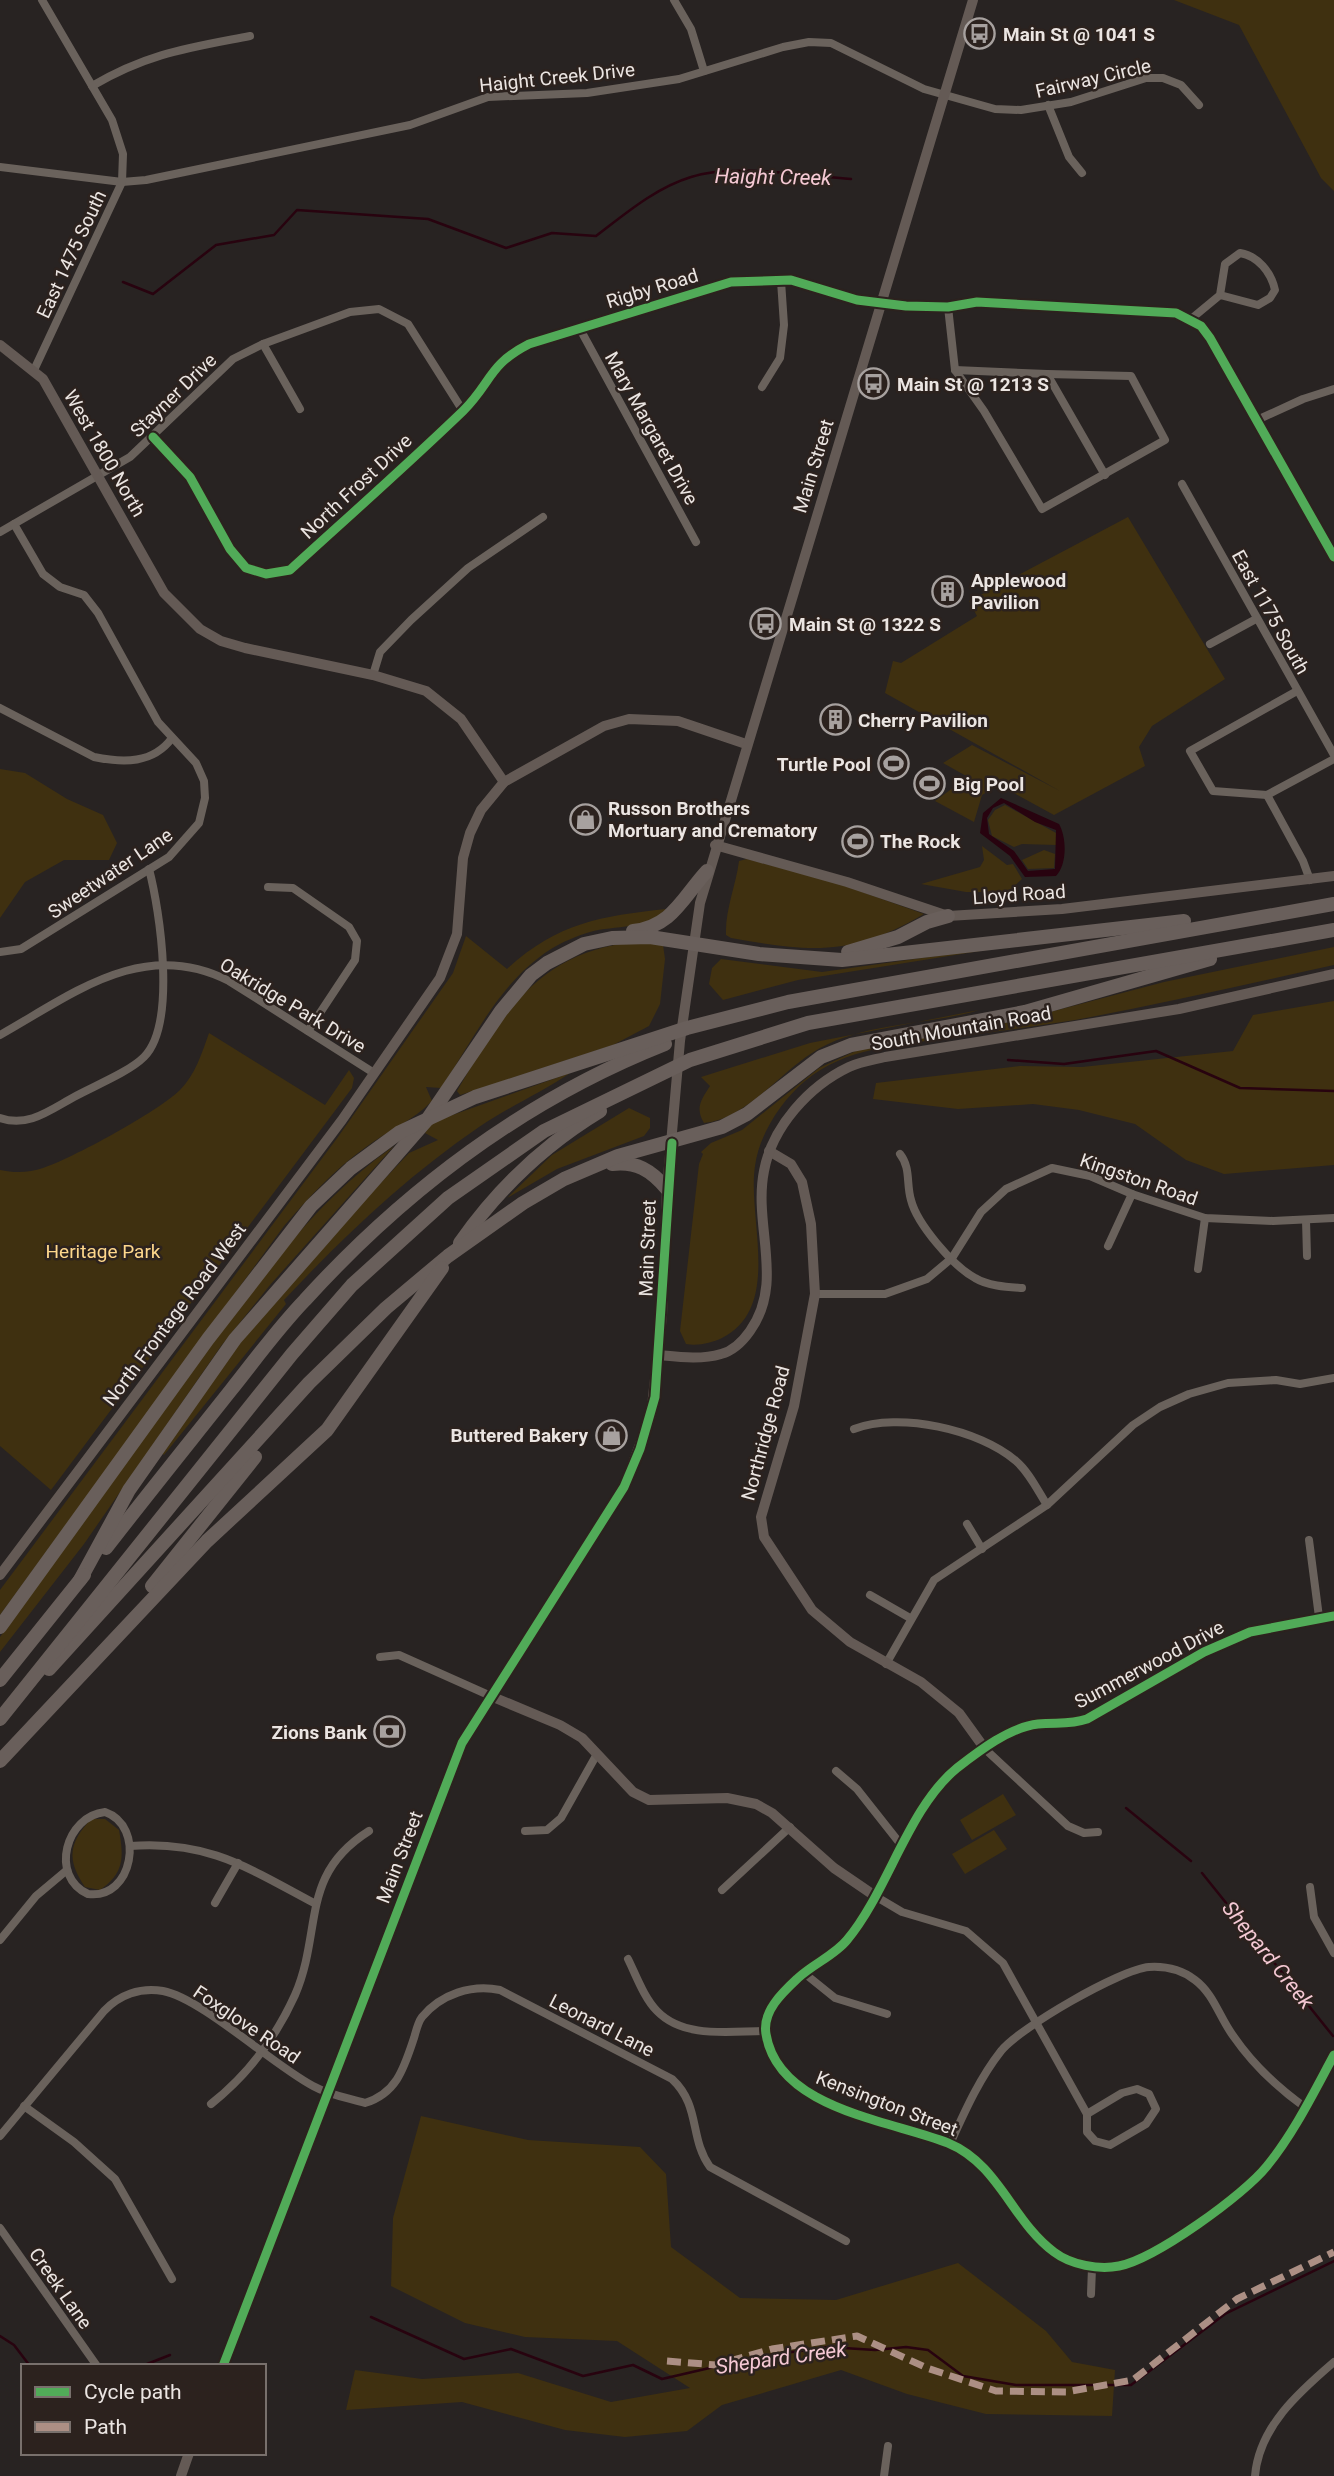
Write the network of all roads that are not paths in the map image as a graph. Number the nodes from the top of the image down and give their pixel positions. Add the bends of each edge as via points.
1 (42, 0) edge
2 (674, 0) edge
3 (973, 0) edge
4 (250, 36) dead end
5 (704, 71) junction
6 (92, 86) junction
7 (943, 95) junction
8 (1199, 104) dead end
9 (1048, 105) junction
10 (0, 167) edge
11 (1082, 173) dead end
12 (122, 182) junction
13 (781, 281) junction
14 (1220, 295) junction
15 (881, 304) junction
16 (948, 307) junction
17 (1191, 319) junction
18 (580, 329) junction
19 (263, 344) junction
20 (0, 345) edge
21 (34, 370) junction
22 (955, 370) junction
23 (1047, 374) junction
24 (762, 387) dead end
25 (1334, 389) edge
26 (300, 409) dead end
27 (463, 411) junction
28 (1257, 420) junction
29 (153, 437) junction
30 (98, 474) junction
31 (1105, 475) junction
32 (1182, 484) dead end
33 (543, 517) dead end
34 (14, 524) junction
35 (0, 532) edge
36 (696, 542) dead end
37 (1334, 557) edge
38 (1256, 619) junction
39 (1210, 644) dead end
40 (373, 675) junction
41 (1297, 691) junction
42 (0, 708) edge
43 (172, 738) junction
44 (746, 744) junction
45 (1334, 757) edge
46 (504, 782) junction
47 (1267, 795) junction
48 (715, 845) junction
49 (149, 869) junction
50 (708, 871) junction
51 (1334, 876) edge
52 (1310, 880) junction
53 (268, 887) dead end
54 (1334, 904) edge
55 (1304, 909) junction
56 (948, 916) junction
57 (1334, 930) edge
58 (612, 938) junction
59 (692, 944) junction
60 (0, 951) edge
61 (830, 958) junction
62 (161, 964) junction
63 (1334, 974) edge
64 (737, 1016) junction
65 (308, 1031) junction
66 (0, 1035) edge
67 (726, 1049) junction
68 (374, 1073) junction
69 (0, 1118) edge
70 (672, 1143) junction
71 (769, 1151) junction
72 (900, 1154) dead end
73 (593, 1167) junction
74 (667, 1188) junction
75 (1132, 1194) junction
76 (1205, 1218) junction
77 (1334, 1218) edge
78 (1306, 1220) junction
79 (1108, 1246) dead end
80 (1307, 1256) dead end
81 (952, 1258) junction
82 (1198, 1269) dead end
83 (1022, 1288) dead end
84 (815, 1294) junction
85 (658, 1355) junction
86 (322, 1372) junction
87 (1334, 1378) edge
88 (854, 1429) dead end
89 (1048, 1505) junction
90 (967, 1524) dead end
91 (1309, 1540) dead end
92 (982, 1549) junction
93 (0, 1575) edge
94 (80, 1580) junction
95 (870, 1595) dead end
96 (1334, 1616) edge
97 (1319, 1617) junction
98 (910, 1618) junction
99 (0, 1627) edge
100 (119, 1633) junction
101 (380, 1657) dead end
102 (886, 1664) junction
103 (0, 1680) edge
104 (493, 1697) junction
105 (15, 1700) junction
106 (0, 1719) edge
107 (985, 1749) junction
108 (597, 1754) junction
109 (0, 1761) edge
110 (836, 1771) dead end
111 (790, 1827) junction
112 (525, 1830) dead end
113 (369, 1831) dead end
114 (1098, 1832) dead end
115 (130, 1846) junction
116 (902, 1846) junction
117 (238, 1863) junction
118 (67, 1870) junction
119 (1310, 1887) dead end
120 (722, 1890) dead end
121 (874, 1896) junction
122 (215, 1903) dead end
123 (314, 1903) junction
124 (0, 1940) edge
125 (1334, 1953) edge
126 (628, 1959) dead end
127 (804, 1973) junction
128 (887, 2014) dead end
129 (1037, 2023) junction
130 (765, 2031) junction
131 (262, 2053) junction
132 (1334, 2055) edge
133 (329, 2093) junction
134 (211, 2104) dead end
135 (24, 2106) junction
136 (1306, 2108) junction
137 (1087, 2115) junction
138 (0, 2136) edge
139 (950, 2144) junction
140 (0, 2228) edge
141 (846, 2241) dead end
142 (1093, 2268) junction
143 (172, 2279) dead end
144 (1091, 2294) dead end
145 (1334, 2362) edge
146 (96, 2364) edge
147 (224, 2364) edge
148 (888, 2446) dead end
149 (188, 2455) edge
150 (181, 2476) edge
151 (884, 2476) edge
152 (1255, 2476) edge

1 - 6 street, East 1475 South
2 - 5 street via 691,29
3 - 7 street, Main Street
4 - 6 street via 158,54
5 - 7 street, Haight Creek Drive via 783,47 831,43
5 - 12 street, Haight Creek Drive via 587,93 488,97 401,127
6 - 12 street, East 1475 South via 119,142
7 - 9 street, Fairway Circle via 995,109
7 - 15 street, Main Street
8 - 9 street, Fairway Circle via 1181,85 1146,78
9 - 11 street via 1069,157
10 - 12 street, Haight Creek Drive
12 - 21 street, East 1475 South
13 - 15 street, Rigby Road
13 - 18 street, Rigby Road via 731,282
13 - 24 street via 784,325 779,358
14 - 14 street via 1258,304 1275,290 1267,270 1240,253 1225,264
14 - 17 street
15 - 16 street, Rigby Road
15 - 44 street, Main Street
16 - 17 street, Rigby Road via 977,302 1068,305 1176,313
16 - 22 street
17 - 28 street via 1210,338
18 - 27 street, Rigby Road via 508,355
18 - 36 street, Mary Margaret Drive
19 - 26 street
19 - 27 street, Stayner Drive via 349,312 379,309 408,324
19 - 29 street, Stayner Drive via 233,359
20 - 21 street, West 1800 North
21 - 30 street, West 1800 North
22 - 23 street
22 - 31 street via 1042,509
23 - 31 street
23 - 31 street via 1131,376 1165,440
25 - 28 street
27 - 29 street, North Frost Drive via 290,570 266,574 246,568 190,477
28 - 37 street
29 - 30 street, Stayner Drive via 130,457
30 - 34 street, Stayner Drive
30 - 40 street, West 1800 North via 164,593 200,629 221,641
32 - 38 street, East 1175 South
33 - 40 street via 468,568 411,620 380,652
34 - 35 street, Stayner Drive
34 - 43 street, Sweetwater Lane via 43,573 60,587 84,595 98,613 158,722
38 - 39 street
38 - 41 street, East 1175 South
40 - 46 street, West 1800 North via 426,691 461,719
41 - 45 street, East 1175 South
41 - 47 street via 1190,751 1213,791
42 - 43 street via 110,761 142,759 157,753
43 - 49 street, Sweetwater Lane via 189,753 204,781 203,812 188,839
44 - 46 street via 678,721 629,719 604,726
44 - 48 street, Main Street
45 - 47 street
46 - 68 street, North Frontage Road West via 481,810 470,833 450,956 440,978
47 - 52 street
48 - 50 street, Main Street
48 - 56 street, Lloyd Road
49 - 60 street, Sweetwater Lane via 21,949
49 - 62 street via 159,914
50 - 58 highway via 665,921
50 - 59 street, Main Street
51 - 52 street, Lloyd Road
52 - 56 street, Lloyd Road via 1062,909
53 - 65 street via 293,888 349,927 357,941 355,960
54 - 55 highway
55 - 61 highway
55 - 64 highway via 826,993
56 - 61 highway
57 - 67 highway via 843,1016
57 - 70 highway via 1210,959 1025,1012 851,1045 813,1063 747,1114
58 - 59 highway via 650,937
58 - 94 highway via 564,953 531,975 501,1011 427,1120 235,1339 129,1490
59 - 61 highway
59 - 70 street, Main Street
62 - 65 street, Oakridge Park Drive via 209,971
62 - 66 street, Oakridge Park Drive via 100,978
62 - 69 street via 162,1018 157,1041 143,1058 36,1118 14,1123
63 - 71 street, South Mountain Road via 1179,1009 850,1066 818,1086 795,1109
64 - 94 highway via 653,1049 553,1098 406,1200 303,1302
64 - 99 highway via 475,1097 400,1132 351,1168 311,1206 267,1262
65 - 68 street, Oakridge Park Drive
67 - 100 highway via 590,1117 503,1188 327,1430 207,1541
67 - 105 highway via 636,1084 544,1131 448,1198 390,1248 321,1320
68 - 93 street, North Frontage Road West
70 - 73 highway
70 - 74 street, Main Street
71 - 84 street, Northridge Road via 792,1164 802,1182 811,1223
71 - 85 street, South Mountain Road via 761,1205 768,1292 759,1319 743,1340 724,1353 702,1358
72 - 81 street via 907,1163 910,1199 919,1220
73 - 74 highway via 627,1162 643,1167
73 - 86 highway via 523,1203 447,1256
74 - 85 street, Main Street
75 - 76 street, Kingston Road
75 - 79 street
75 - 81 street, Kingston Road via 1090,1176 1052,1168 1006,1189 981,1212
76 - 78 street, Kingston Road
76 - 82 street
77 - 78 street, Kingston Road
78 - 80 street
81 - 83 street via 975,1279
81 - 84 street, Kingston Road via 927,1279 885,1294
84 - 102 street, Northridge Road via 794,1406 761,1517 764,1538 811,1610
85 - 104 street, Main Street via 652,1415 624,1487
86 - 100 highway
86 - 105 highway via 63,1656
87 - 89 street via 1300,1384 1276,1380 1228,1383 1189,1394 1133,1425
88 - 89 street via 872,1422 946,1427 995,1446 1018,1463
89 - 92 street
90 - 92 street
91 - 97 street
92 - 98 street via 934,1580
94 - 103 highway
95 - 98 street
96 - 97 street, Summerwood Drive
97 - 107 street, Summerwood Drive via 1250,1632 1087,1719 1070,1725 1037,1724
98 - 102 street
100 - 109 highway
101 - 104 street via 399,1655
102 - 107 street, Northridge Road via 921,1682 959,1713
104 - 108 street via 560,1725
104 - 133 street, Main Street via 462,1742
105 - 106 highway
107 - 114 street, Northridge Road via 1068,1826 1084,1833
107 - 116 street via 933,1793
108 - 111 street via 633,1792 649,1800 739,1800 764,1808
108 - 112 street via 561,1818 547,1830
110 - 116 street via 857,1789
111 - 120 street
111 - 121 street via 834,1868
113 - 123 street via 340,1852
115 - 117 street via 189,1847
115 - 118 street via 125,1873 116,1886 103,1893 81,1891
115 - 118 street via 112,1814 89,1815 69,1841
116 - 121 street
117 - 122 street
117 - 123 street
118 - 124 street via 36,1896
119 - 125 street via 1314,1917
121 - 127 street via 847,1941
121 - 129 street via 902,1912 966,1931 1003,1963
123 - 131 street via 296,1994
126 - 130 street via 656,2010 676,2025 696,2031
127 - 128 street via 835,1998
127 - 130 street via 775,1999
129 - 136 street via 1119,1976 1148,1967 1175,1969 1195,1980 1212,1999 1233,2036 1272,2084
129 - 137 street
129 - 139 street via 1003,2048 977,2086
130 - 139 street, Kensington Street via 772,2056 806,2093
131 - 133 street, Foxglove Road
131 - 134 street via 242,2080
131 - 135 street, Foxglove Road via 181,1998 152,1990 133,1993 116,1998
132 - 136 street, Kensington Street
133 - 141 street, Leonard Lane via 365,2104 378,2099 391,2090 403,2071 421,2018 444,1998 464,1990 483,1986 500,1990 672,2079 691,2104 701,2155 710,2167
133 - 147 street, Main Street
135 - 138 street, Foxglove Road
135 - 143 street via 115,2179
136 - 142 street, Kensington Street via 1266,2168 1212,2213 1148,2256 1120,2266
137 - 137 street via 1087,2132 1095,2141 1110,2145 1146,2124 1156,2109 1149,2094 1137,2089
139 - 142 street, Kensington Street via 975,2158 998,2182 1026,2226 1056,2254
140 - 146 street, Creek Lane
142 - 144 street
145 - 152 street via 1285,2408 1267,2432
148 - 151 street
149 - 150 street

